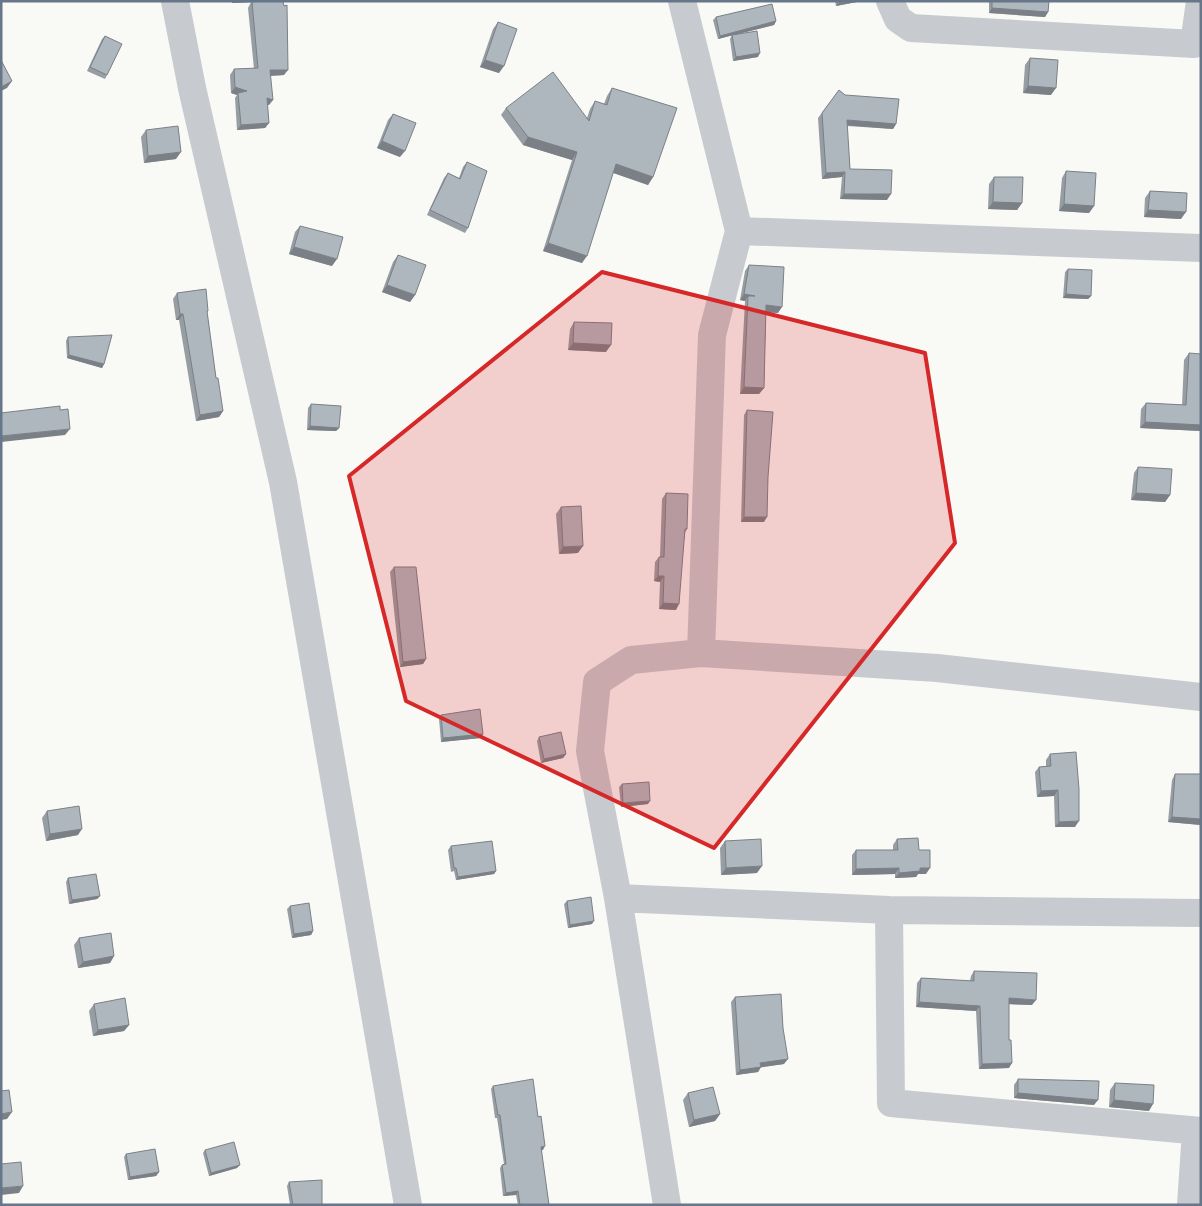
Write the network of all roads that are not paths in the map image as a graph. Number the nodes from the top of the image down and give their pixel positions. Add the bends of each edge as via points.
1 (175, 1) edge
2 (682, 1) edge
3 (890, 1) edge
4 (1200, 1) edge
5 (739, 231) junction
6 (1201, 248) edge
7 (701, 653) junction
8 (1201, 698) edge
9 (618, 898) junction
10 (889, 910) junction
11 (1201, 913) edge
12 (1198, 1131) edge
13 (408, 1205) edge
14 (667, 1205) edge
15 (1191, 1205) edge

1 - 13 street via 283,482
2 - 5 street
3 - 4 street via 898,19 912,28 1194,44
5 - 6 street
5 - 7 street via 712,335
7 - 8 street via 937,668
7 - 9 street via 631,660 597,682 590,751
9 - 10 street
9 - 14 street
10 - 11 street
10 - 12 street via 891,1103
12 - 15 street

